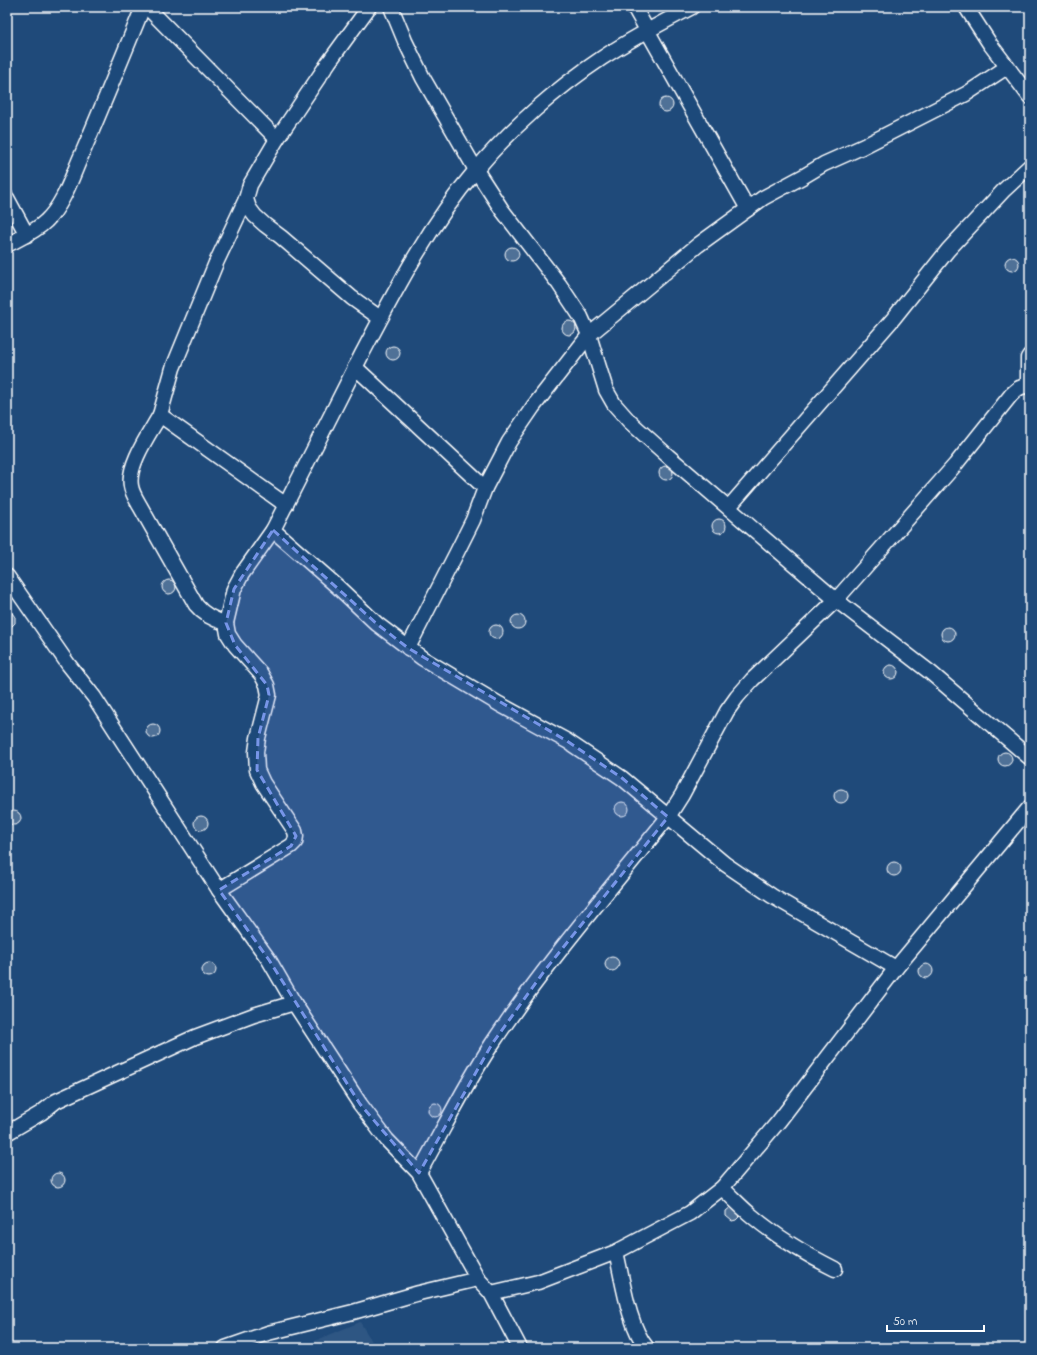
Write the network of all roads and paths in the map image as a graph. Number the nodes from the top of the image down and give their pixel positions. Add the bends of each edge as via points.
1 (143, 7) edge
2 (147, 7) edge
3 (369, 7) edge
4 (391, 7) edge
5 (634, 7) edge
6 (692, 7) edge
7 (966, 7) edge
8 (647, 30) junction
9 (1008, 66) junction
10 (1030, 97) edge
11 (277, 139) junction
12 (1030, 166) edge
13 (476, 170) junction
14 (7, 198) edge
15 (246, 199) junction
16 (748, 209) junction
17 (26, 235) junction
18 (7, 245) edge
19 (380, 318) junction
20 (589, 335) junction
21 (1030, 355) edge
22 (355, 367) junction
23 (1029, 387) edge
24 (160, 415) junction
25 (485, 488) junction
26 (286, 505) junction
27 (729, 507) junction
28 (273, 530) junction
29 (7, 576) edge
30 (836, 600) junction
31 (226, 623) junction
32 (408, 648) junction
33 (1030, 758) edge
34 (1030, 807) edge
35 (668, 817) junction
36 (219, 890) junction
37 (896, 968) junction
38 (294, 1003) junction
39 (7, 1133) edge
40 (419, 1173) junction
41 (722, 1188) junction
42 (616, 1252) junction
43 (835, 1269) dead end
44 (478, 1279) junction
45 (491, 1293) junction
46 (224, 1348) edge
47 (520, 1348) edge
48 (647, 1348) edge

1 - 17 street via 66,189 46,221
2 - 11 street
3 - 11 street
4 - 13 street via 404,41 423,78
5 - 8 street
6 - 8 street
7 - 9 street
8 - 13 street via 601,58 550,97
8 - 16 street
9 - 10 street
9 - 16 street via 966,94 824,164
11 - 15 street via 250,185
12 - 27 street via 948,250 893,319
13 - 19 street via 443,214 406,271
13 - 20 street via 502,210 571,301
14 - 17 street
15 - 19 street via 249,208 265,225 352,298
15 - 24 street via 216,263 173,368
16 - 20 street via 698,245
17 - 18 street
19 - 22 street
20 - 25 street via 509,442
20 - 27 street via 606,390 614,404 629,421
21 - 23 street
22 - 25 street
22 - 26 street
23 - 30 street via 1018,388 1010,394 955,465
24 - 26 street
24 - 31 street via 138,455 132,473 131,487 196,605 208,616
25 - 32 street via 466,533
26 - 28 street
27 - 30 street
28 - 31 street via 234,589
28 - 32 street via 377,624
29 - 36 street via 94,697
30 - 33 street via 931,673
30 - 35 street via 737,697
31 - 36 street via 228,634 235,645 261,674 267,685 269,695 258,738 257,770 262,783 292,825 296,836 291,846
32 - 35 street via 567,742 622,778
34 - 37 street
35 - 37 street via 725,864 772,896
35 - 40 street via 545,970 492,1044
36 - 38 street via 268,960
37 - 41 street via 780,1121
38 - 39 street via 254,1014 195,1037 56,1101
38 - 40 street via 360,1104 387,1140
40 - 44 street
41 - 42 street via 690,1213
41 - 43 street via 775,1233
42 - 45 street via 538,1282
42 - 48 street via 637,1334
44 - 45 street
44 - 46 street via 268,1333
45 - 47 street

